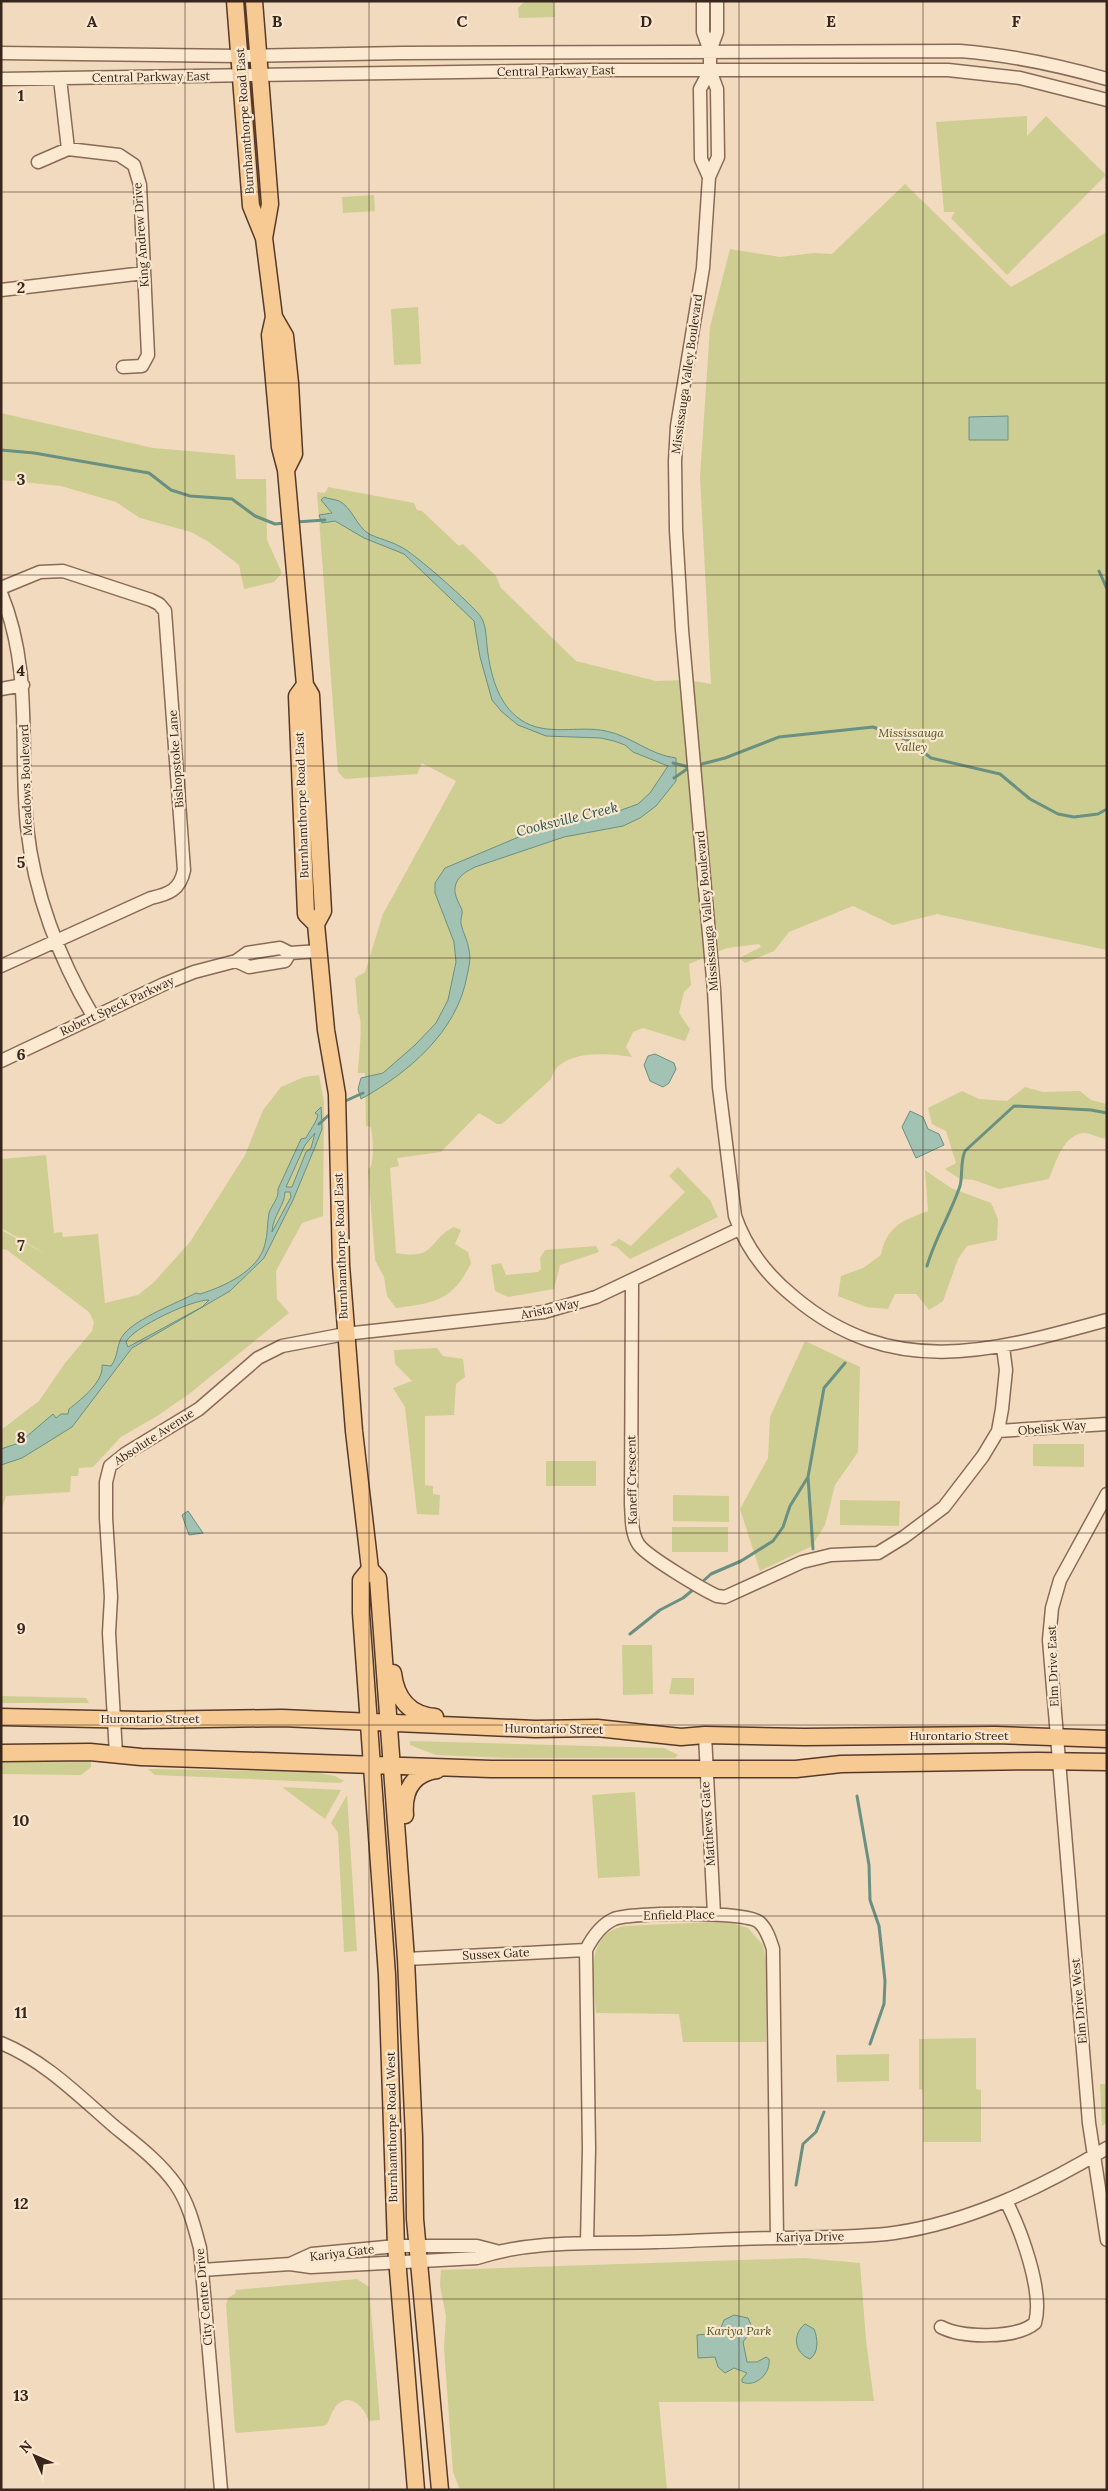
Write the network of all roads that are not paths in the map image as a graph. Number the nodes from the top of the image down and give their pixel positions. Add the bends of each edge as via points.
1 (236, 1) edge
2 (254, 1) edge
3 (704, 1) edge
4 (717, 1) edge
5 (710, 51) junction
6 (1, 53) edge
7 (258, 55) junction
8 (239, 56) junction
9 (710, 70) junction
10 (260, 75) junction
11 (240, 76) junction
12 (1, 79) edge
13 (60, 79) junction
14 (1107, 79) edge
15 (1107, 100) edge
16 (68, 149) junction
17 (38, 162) dead end
18 (264, 238) junction
19 (144, 273) junction
20 (1, 290) edge
21 (122, 367) dead end
22 (1, 588) edge
23 (1, 593) edge
24 (23, 685) junction
25 (1, 688) edge
26 (57, 940) junction
27 (319, 951) junction
28 (1, 966) edge
29 (94, 1016) junction
30 (1, 1061) edge
31 (739, 1229) junction
32 (632, 1282) junction
33 (1107, 1320) edge
34 (345, 1334) junction
35 (1003, 1347) junction
36 (1107, 1424) edge
37 (998, 1431) junction
38 (1107, 1494) edge
39 (370, 1569) junction
40 (381, 1617) junction
41 (1, 1717) edge
42 (115, 1719) junction
43 (369, 1722) junction
44 (389, 1722) junction
45 (535, 1729) junction
46 (705, 1735) junction
47 (1056, 1739) junction
48 (1107, 1739) edge
49 (1, 1753) edge
50 (116, 1754) junction
51 (1059, 1761) junction
52 (1107, 1762) edge
53 (372, 1764) junction
54 (393, 1765) junction
55 (705, 1768) junction
56 (490, 1769) junction
57 (400, 1860) junction
58 (714, 1914) junction
59 (586, 1950) junction
60 (406, 1959) junction
61 (1, 2043) edge
62 (1107, 2148) edge
63 (1093, 2156) junction
64 (1006, 2201) junction
65 (777, 2238) junction
66 (1107, 2240) edge
67 (587, 2243) junction
68 (418, 2253) junction
69 (396, 2254) junction
70 (202, 2270) junction
71 (941, 2327) dead end
72 (222, 2490) edge
73 (416, 2490) edge
74 (440, 2490) edge

1 - 8 main road, Burnhamthorpe Road East
2 - 7 main road, Burnhamthorpe Road East
3 - 5 street, Mississauga Valley Boulevard via 703,32
4 - 5 street, Mississauga Valley Boulevard via 717,32
5 - 7 street, Central Parkway East
5 - 9 street, Mississauga Valley Boulevard
5 - 14 street, Central Parkway East via 960,51 1053,64
6 - 8 street, Central Parkway East
7 - 8 street, Central Parkway East
7 - 10 main road, Burnhamthorpe Road East
8 - 11 main road, Burnhamthorpe Road East
9 - 10 street, Central Parkway East
9 - 15 street, Central Parkway East via 980,72 1020,78
9 - 31 street, Mississauga Valley Boulevard via 700,89 701,158 710,177 703,268 677,426 676,530 720,1094
10 - 11 street, Central Parkway East
10 - 18 main road, Burnhamthorpe Road East via 270,204
11 - 13 street, Central Parkway East
11 - 18 main road, Burnhamthorpe Road East via 251,206
12 - 13 street, Central Parkway East
13 - 16 street
16 - 17 street
16 - 19 street, King Andrew Drive via 119,154 134,165 140,185
18 - 27 main road, Burnhamthorpe Road East via 274,317 270,335 280,447 286,470 305,685 297,696 306,914 316,924
19 - 20 street
19 - 21 street, King Andrew Drive via 148,355 142,366
22 - 26 street, Bishopstoke Lane via 40,572 63,571 151,600 165,611 167,622 184,870 181,882 171,893 151,898
23 - 24 street, Meadows Boulevard via 15,635
24 - 25 street
24 - 26 street, Meadows Boulevard via 31,858
26 - 28 street, Bishopstoke Lane
26 - 29 street, Meadows Boulevard
27 - 29 street, Robert Speck Parkway via 290,953 280,948 247,953 236,961 194,972
27 - 34 main road, Burnhamthorpe Road East via 326,1030 337,1094
29 - 30 street, Robert Speck Parkway
31 - 32 street, Arista Way
31 - 35 street, Mississauga Valley Boulevard via 758,1260 782,1287 808,1309 854,1335 897,1349 931,1352
32 - 34 street, Arista Way via 584,1302 544,1312
32 - 37 street, Kaneff Crescent via 633,1532 639,1546 713,1594 725,1597 802,1562 831,1555 878,1553 944,1507
33 - 35 street, Mississauga Valley Boulevard
34 - 39 main road, Burnhamthorpe Road East
34 - 42 street, Absolute Avenue via 282,1346 258,1358 199,1408 110,1466 106,1482 106,1518
35 - 37 street, Kaneff Crescent via 1006,1370
36 - 37 street, Obelisk Way
38 - 47 street, Elm Drive East via 1060,1580 1052,1608 1050,1640
39 - 40 main road, Burnhamthorpe Road East via 378,1578
39 - 43 main road via 361,1580
40 - 44 main road, Burnhamthorpe Road East
40 - 45 main road via 390,1636 395,1687 404,1703 414,1712 422,1716 523,1721
41 - 42 main road, Hurontario Street
42 - 43 main road, Hurontario Street via 282,1718
42 - 50 street, Absolute Avenue
43 - 44 main road, Hurontario Street
43 - 53 main road, Burnhamthorpe Road West
44 - 45 main road, Hurontario Street
44 - 54 main road, Burnhamthorpe Road East
45 - 46 main road, Hurontario Street via 597,1728 681,1738
46 - 47 main road, Hurontario Street via 995,1735
46 - 55 street, Matthews Gate
47 - 48 main road, Hurontario Street
47 - 51 street, Elm Drive East
49 - 50 main road, Hurontario Street
50 - 53 main road, Hurontario Street
51 - 52 main road, Hurontario Street
51 - 55 main road, Hurontario Street via 841,1764 796,1769
51 - 63 street, Elm Drive West
53 - 54 main road, Hurontario Street
53 - 69 main road, Burnhamthorpe Road West via 388,1993
54 - 56 main road, Hurontario Street
54 - 57 main road, Burnhamthorpe Road West
55 - 56 main road, Hurontario Street
55 - 58 street, Matthews Gate
56 - 57 main road via 437,1770 419,1776 408,1788 406,1796 408,1849
57 - 60 main road, Burnhamthorpe Road West
58 - 59 street, Enfield Place via 614,1919 599,1930
58 - 65 street, Enfield Place via 737,1915 758,1922 768,1934 773,1949
59 - 60 street, Sussex Gate
59 - 67 street
60 - 68 main road, Burnhamthorpe Road West
61 - 70 street, City Centre Drive via 35,2060 168,2174 182,2194 192,2218
62 - 63 street, Kariya Drive
63 - 64 street, Kariya Drive
63 - 66 street, Elm Drive West
64 - 65 street, Kariya Drive via 895,2233 844,2238
64 - 71 street via 1031,2266 1036,2308 1034,2323 1027,2330 1003,2334 953,2333
65 - 67 street, Kariya Drive
67 - 68 street, Kariya Drive via 496,2251 476,2258
68 - 69 street, Kariya Drive
68 - 74 main road, Burnhamthorpe Road West
69 - 70 street, Kariya Gate via 312,2254 290,2264
69 - 73 main road, Burnhamthorpe Road West
70 - 72 street, City Centre Drive

